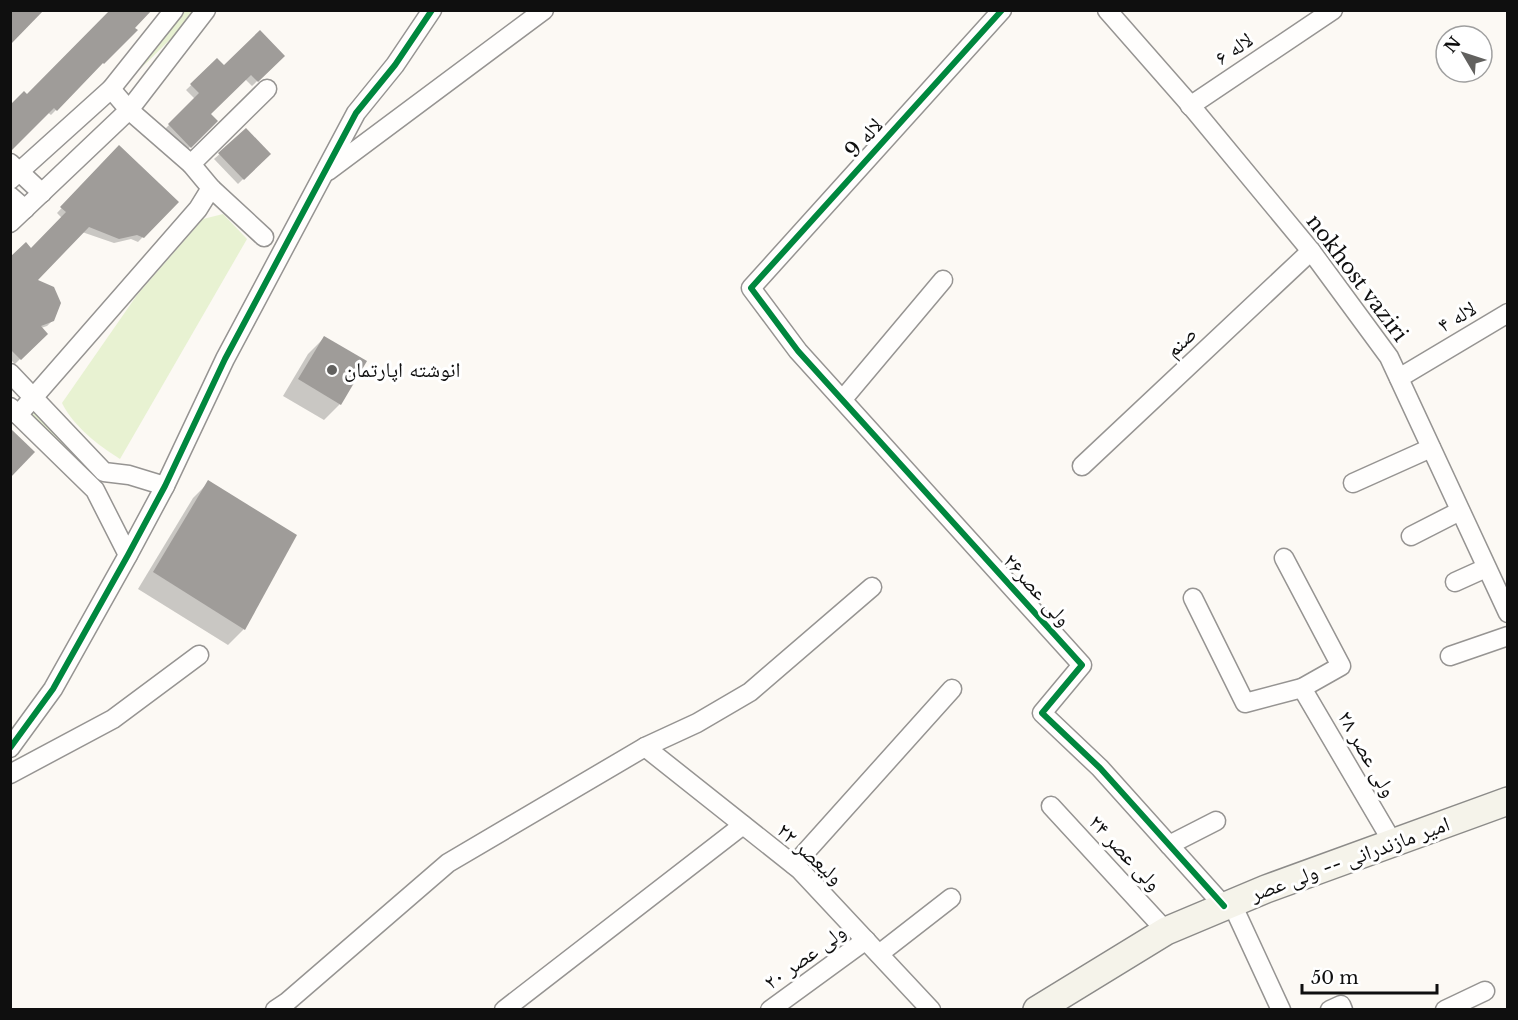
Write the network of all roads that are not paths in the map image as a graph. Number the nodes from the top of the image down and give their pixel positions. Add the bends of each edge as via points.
1 (174, 10) edge
2 (206, 10) edge
3 (432, 10) edge
4 (544, 10) edge
5 (1002, 10) edge
6 (1107, 10) edge
7 (1333, 10) edge
8 (111, 89) junction
9 (267, 89) dead end
10 (1190, 106) junction
11 (129, 110) junction
12 (191, 164) junction
13 (14, 172) edge
14 (324, 173) junction
15 (211, 188) junction
16 (42, 193) junction
17 (10, 196) edge
18 (25, 209) junction
19 (10, 223) edge
20 (264, 237) dead end
21 (1311, 251) junction
22 (943, 280) dead end
23 (751, 288) joint
24 (1508, 313) edge
25 (10, 374) edge
26 (1399, 378) junction
27 (34, 397) junction
28 (843, 399) junction
29 (14, 411) edge
30 (1431, 448) junction
31 (1082, 466) dead end
32 (1353, 483) dead end
33 (165, 486) junction
34 (1460, 511) junction
35 (1411, 536) dead end
36 (128, 555) junction
37 (1284, 558) dead end
38 (1486, 568) junction
39 (1455, 582) dead end
40 (872, 586) dead end
41 (1192, 598) dead end
42 (1508, 613) edge
43 (1508, 636) edge
44 (200, 655) dead end
45 (1450, 656) dead end
46 (1302, 688) junction
47 (952, 689) dead end
48 (645, 747) junction
49 (10, 748) edge
50 (10, 774) edge
51 (1508, 801) edge
52 (1051, 806) dead end
53 (1216, 821) dead end
54 (743, 825) junction
55 (1393, 843) junction
56 (1169, 845) junction
57 (794, 865) junction
58 (951, 898) dead end
59 (1228, 905) junction
60 (1166, 931) junction
61 (866, 940) junction
62 (879, 954) junction
63 (1485, 991) dead end
64 (284, 1007) edge
65 (504, 1010) edge
66 (770, 1010) edge
67 (931, 1010) edge
68 (1038, 1010) edge
69 (1281, 1010) edge
70 (1330, 1010) edge
71 (1343, 1010) edge
72 (1445, 1010) edge

1 - 8 street
2 - 11 street
3 - 14 street via 356,113
4 - 14 street
5 - 23 street, لاله 9
6 - 10 street, nokhost vaziri
7 - 10 street, لاله ۶
8 - 11 street
8 - 13 street
9 - 12 street
10 - 21 street, nokhost vaziri
11 - 12 street
11 - 16 street
12 - 15 street
13 - 16 street
14 - 33 street via 225,359
15 - 20 street
15 - 27 street via 198,209
16 - 18 street
17 - 18 street
18 - 19 street
21 - 26 street, nokhost vaziri via 1389,357
21 - 31 street, صنم
22 - 28 street
23 - 28 street, ولی عصر۲۶ via 798,351
24 - 26 street, لاله ۴
25 - 27 street
26 - 30 street, nokhost vaziri
27 - 29 street
27 - 33 street via 104,472
28 - 56 street, ولی عصر۲۶ via 1082,665 1042,713 1100,768
29 - 36 street via 95,490
30 - 32 street
30 - 34 street, nokhost vaziri
33 - 36 street
34 - 35 street
34 - 38 street, nokhost vaziri
36 - 49 street via 53,689
37 - 46 street via 1341,666
38 - 39 street
38 - 42 street, nokhost vaziri
40 - 48 street via 750,692
41 - 46 street via 1245,703
43 - 45 street
44 - 50 street via 113,719
46 - 55 street, ولی عصر ۲۸
47 - 57 street
48 - 54 street, ولیعصر ۲۲
48 - 64 street via 448,863
51 - 55 main road, امیر مازندرانی -- ولی عصر
52 - 60 street, ولی عصر ۲۴
53 - 56 street
54 - 57 street, ولیعصر ۲۲
54 - 65 street
55 - 59 main road, امیر مازندرانی -- ولی عصر
56 - 59 street, ولی عصر۲۶
57 - 61 street, ولیعصر ۲۲
58 - 62 street
59 - 60 main road, امیر مازندرانی -- ولی عصر
59 - 69 street, ولی عصر۲۶
60 - 68 main road, امیر مازندرانی -- ولی عصر
61 - 62 street, ولیعصر ۲۲
61 - 66 street, ولی عصر ۲۰
62 - 67 street, ولیعصر ۲۲
63 - 72 street
70 - 71 street via 1341,1005

